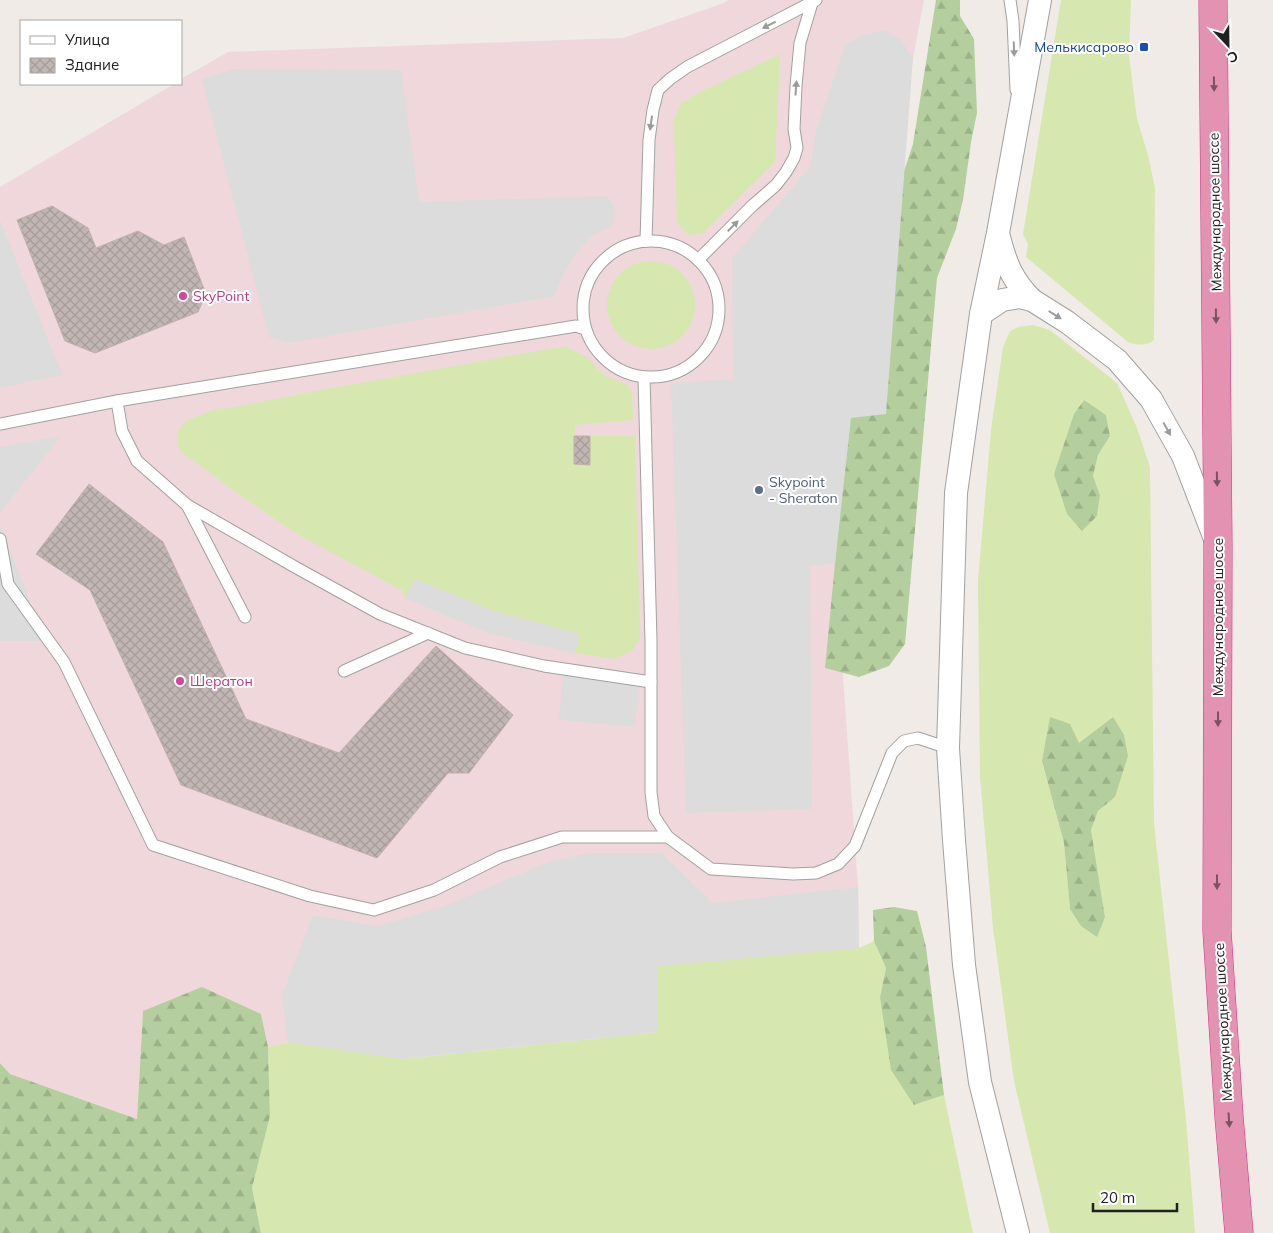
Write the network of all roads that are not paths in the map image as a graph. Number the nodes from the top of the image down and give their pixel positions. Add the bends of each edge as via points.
1 (1010, 0) edge
2 (1040, 0) edge
3 (1213, 0) edge
4 (814, 1) edge
5 (1017, 126) junction
6 (998, 233) junction
7 (646, 241) junction
8 (698, 260) junction
9 (1032, 300) junction
10 (981, 314) junction
11 (585, 329) junction
12 (644, 377) junction
13 (117, 401) junction
14 (0, 424) edge
15 (186, 505) junction
16 (0, 539) edge
17 (1218, 548) junction
18 (245, 617) dead end
19 (428, 633) junction
20 (344, 671) dead end
21 (651, 682) junction
22 (948, 748) junction
23 (668, 837) junction
24 (1018, 1233) edge
25 (1239, 1233) edge

1 -> 5 lane
2 - 5 street
3 -> 17 highway, Международное шоссе
4 -> 7 lane via 687,67 658,90 649,140
8 -> 4 lane via 776,185 794,158 800,43
5 - 6 street
6 - 9 street via 1010,272
6 - 10 street
7 - 8 lane via 665,242
7 - 11 lane via 615,252 595,270 585,289 582,309
8 - 12 lane via 711,277 718,297 718,318 713,338 701,356 684,369 665,376
9 - 10 street via 1020,297 1002,300
9 -> 17 street via 1068,322 1117,360 1150,399 1183,456
10 - 22 street via 956,493
11 - 12 lane via 594,347 615,368
11 - 13 lane via 576,326
12 - 21 lane
13 - 14 lane
13 - 15 lane via 122,431 137,461
15 - 18 lane
15 - 19 lane via 380,614
16 - 23 lane via 8,584 64,662 153,845 310,896 374,910 434,890 500,857 562,836
17 -> 25 highway, Международное шоссе via 1217,931
19 - 20 lane
19 - 21 lane via 465,648 544,666
21 - 23 lane via 651,792 654,816
22 - 23 lane via 918,738 904,741 892,753 855,846 838,864 816,873 711,869
22 - 24 street via 965,975 980,1082

